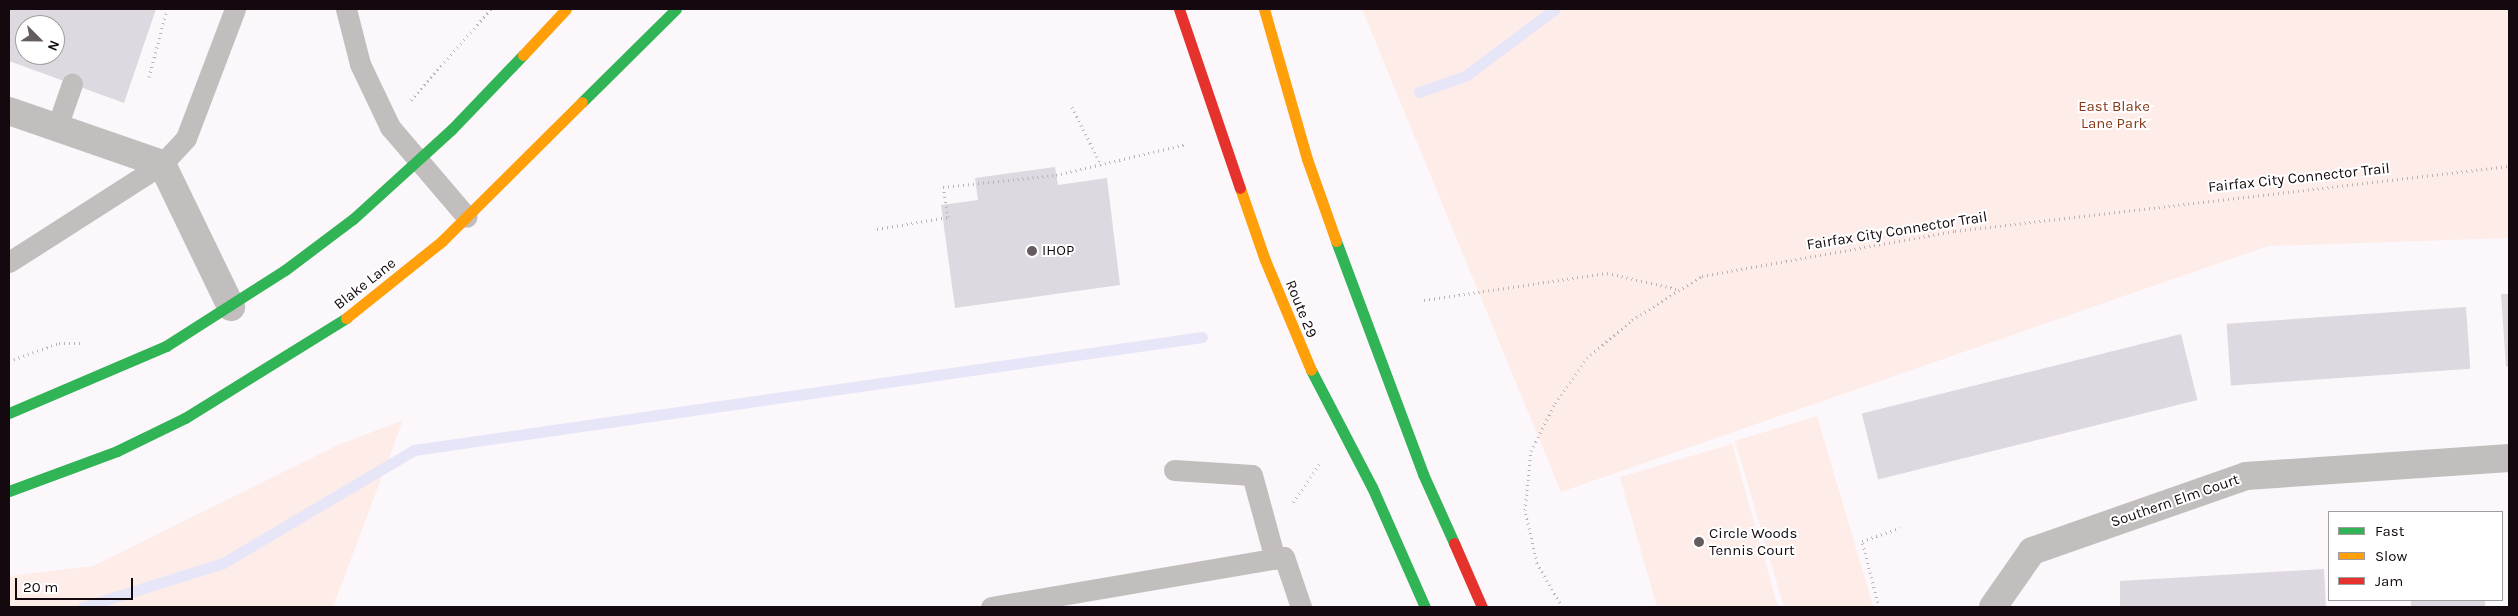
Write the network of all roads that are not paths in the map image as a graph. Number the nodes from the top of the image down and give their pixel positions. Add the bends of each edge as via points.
1 (235, 9) edge
2 (348, 9) edge
3 (566, 9) edge
4 (676, 9) edge
5 (1179, 9) edge
6 (1264, 9) edge
7 (72, 84) dead end
8 (9, 111) edge
9 (57, 127) junction
10 (419, 159) junction
11 (162, 164) junction
12 (467, 217) junction
13 (9, 262) edge
14 (231, 307) junction
15 (9, 413) edge
16 (2509, 458) edge
17 (1174, 470) dead end
18 (9, 491) edge
19 (1274, 559) junction
20 (991, 607) edge
21 (1301, 607) edge
22 (1425, 607) edge
23 (1482, 607) edge
24 (1993, 607) edge

1 - 11 lane via 186,138
2 - 10 lane via 374,99 390,127
3 - 10 main road
4 - 12 main road, Blake Lane
5 - 22 main road, Route 29 via 1265,260 1299,346 1372,487
6 - 23 main road via 1307,159 1356,299 1423,474
7 - 9 lane
8 - 9 street
9 - 11 street
10 - 12 lane
10 - 14 main road via 353,218
11 - 13 lane
11 - 14 street
12 - 18 main road, Blake Lane via 384,290 259,377 116,451
14 - 15 main road via 166,346
16 - 24 street, Southern Elm Court via 2246,476 2032,551
17 - 19 lane via 1252,475
19 - 20 lane
19 - 21 lane via 1284,557

